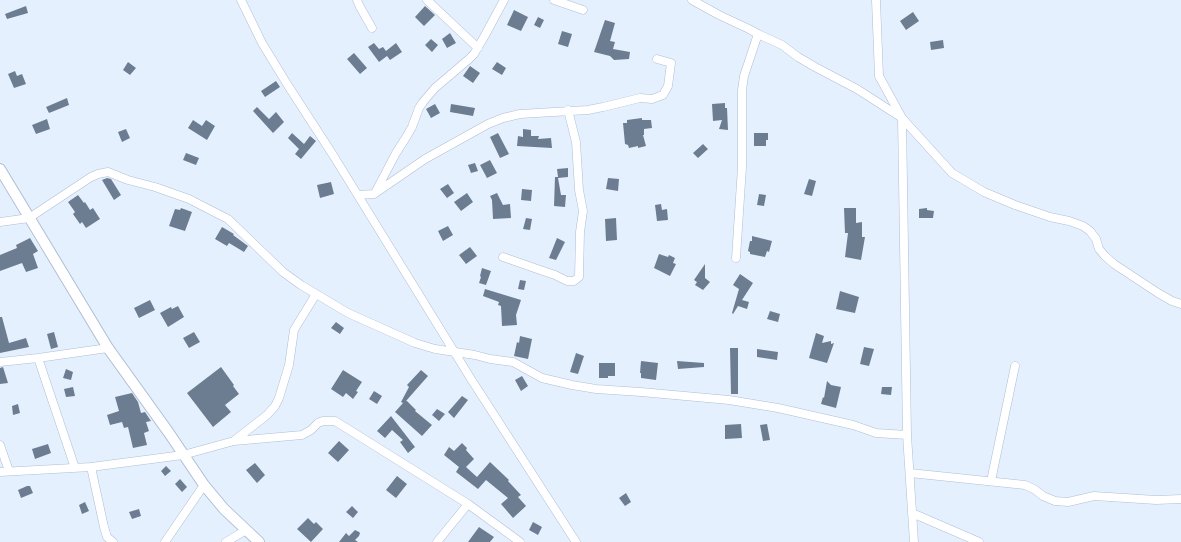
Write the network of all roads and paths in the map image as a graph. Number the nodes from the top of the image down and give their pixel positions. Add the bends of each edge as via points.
1 (241, 0) edge
2 (357, 0) edge
3 (427, 0) edge
4 (504, 0) edge
5 (554, 0) edge
6 (692, 0) edge
7 (876, 0) edge
8 (584, 10) dead end
9 (372, 28) dead end
10 (758, 34) junction
11 (478, 48) junction
12 (657, 59) dead end
13 (568, 110) junction
14 (902, 118) junction
15 (0, 169) edge
16 (374, 194) junction
17 (358, 196) junction
18 (29, 218) junction
19 (0, 222) edge
20 (503, 256) dead end
21 (736, 258) dead end
22 (316, 294) junction
23 (1181, 304) edge
24 (108, 348) junction
25 (454, 352) junction
26 (38, 358) junction
27 (0, 362) edge
28 (1015, 366) dead end
29 (907, 435) junction
30 (234, 441) junction
31 (0, 445) edge
32 (183, 456) junction
33 (91, 467) junction
34 (75, 468) junction
35 (9, 471) junction
36 (0, 472) edge
37 (910, 473) junction
38 (991, 482) junction
39 (204, 485) junction
40 (1181, 499) edge
41 (468, 504) junction
42 (912, 513) junction
43 (246, 530) junction
44 (113, 542) edge
45 (165, 542) edge
46 (226, 542) edge
47 (259, 542) edge
48 (437, 542) edge
49 (520, 542) edge
50 (576, 542) edge
51 (914, 542) edge
52 (979, 542) edge

1 - 17 street via 262,43
2 - 9 street
3 - 11 street
4 - 11 street
5 - 8 street
6 - 10 street
7 - 14 street via 879,76
10 - 14 street via 782,44 798,57
10 - 21 street via 742,90 742,167
11 - 16 street via 423,102
12 - 13 street via 671,63 668,86 663,95 588,110
13 - 16 street via 520,114 488,124
13 - 20 street via 576,142 583,211 579,277 567,281
14 - 23 street via 952,173 1015,205 1082,226 1090,231 1099,249 1114,264
14 - 29 street
15 - 18 street
16 - 17 street
17 - 25 street
18 - 19 street
18 - 22 street via 91,177 108,172 188,199 228,219 283,272
18 - 24 street
22 - 25 street via 348,313 415,343
22 - 30 street via 294,330 289,366 275,406
24 - 26 street
24 - 32 street
25 - 29 street via 513,362 542,378 588,388 729,400 778,408 876,433
25 - 50 street
26 - 27 street
26 - 34 street
28 - 38 street
29 - 37 street
30 - 32 street
30 - 41 street via 302,435 318,423 335,421
31 - 35 street
32 - 33 street
32 - 39 street
33 - 34 street
33 - 44 street via 106,536
34 - 35 street
35 - 36 street
37 - 38 street
37 - 42 street
38 - 40 street via 1025,485 1055,501 1068,502 1094,496
39 - 43 street
39 - 45 street
41 - 48 street
41 - 49 street
42 - 51 street
42 - 52 street
43 - 46 street
43 - 47 street

